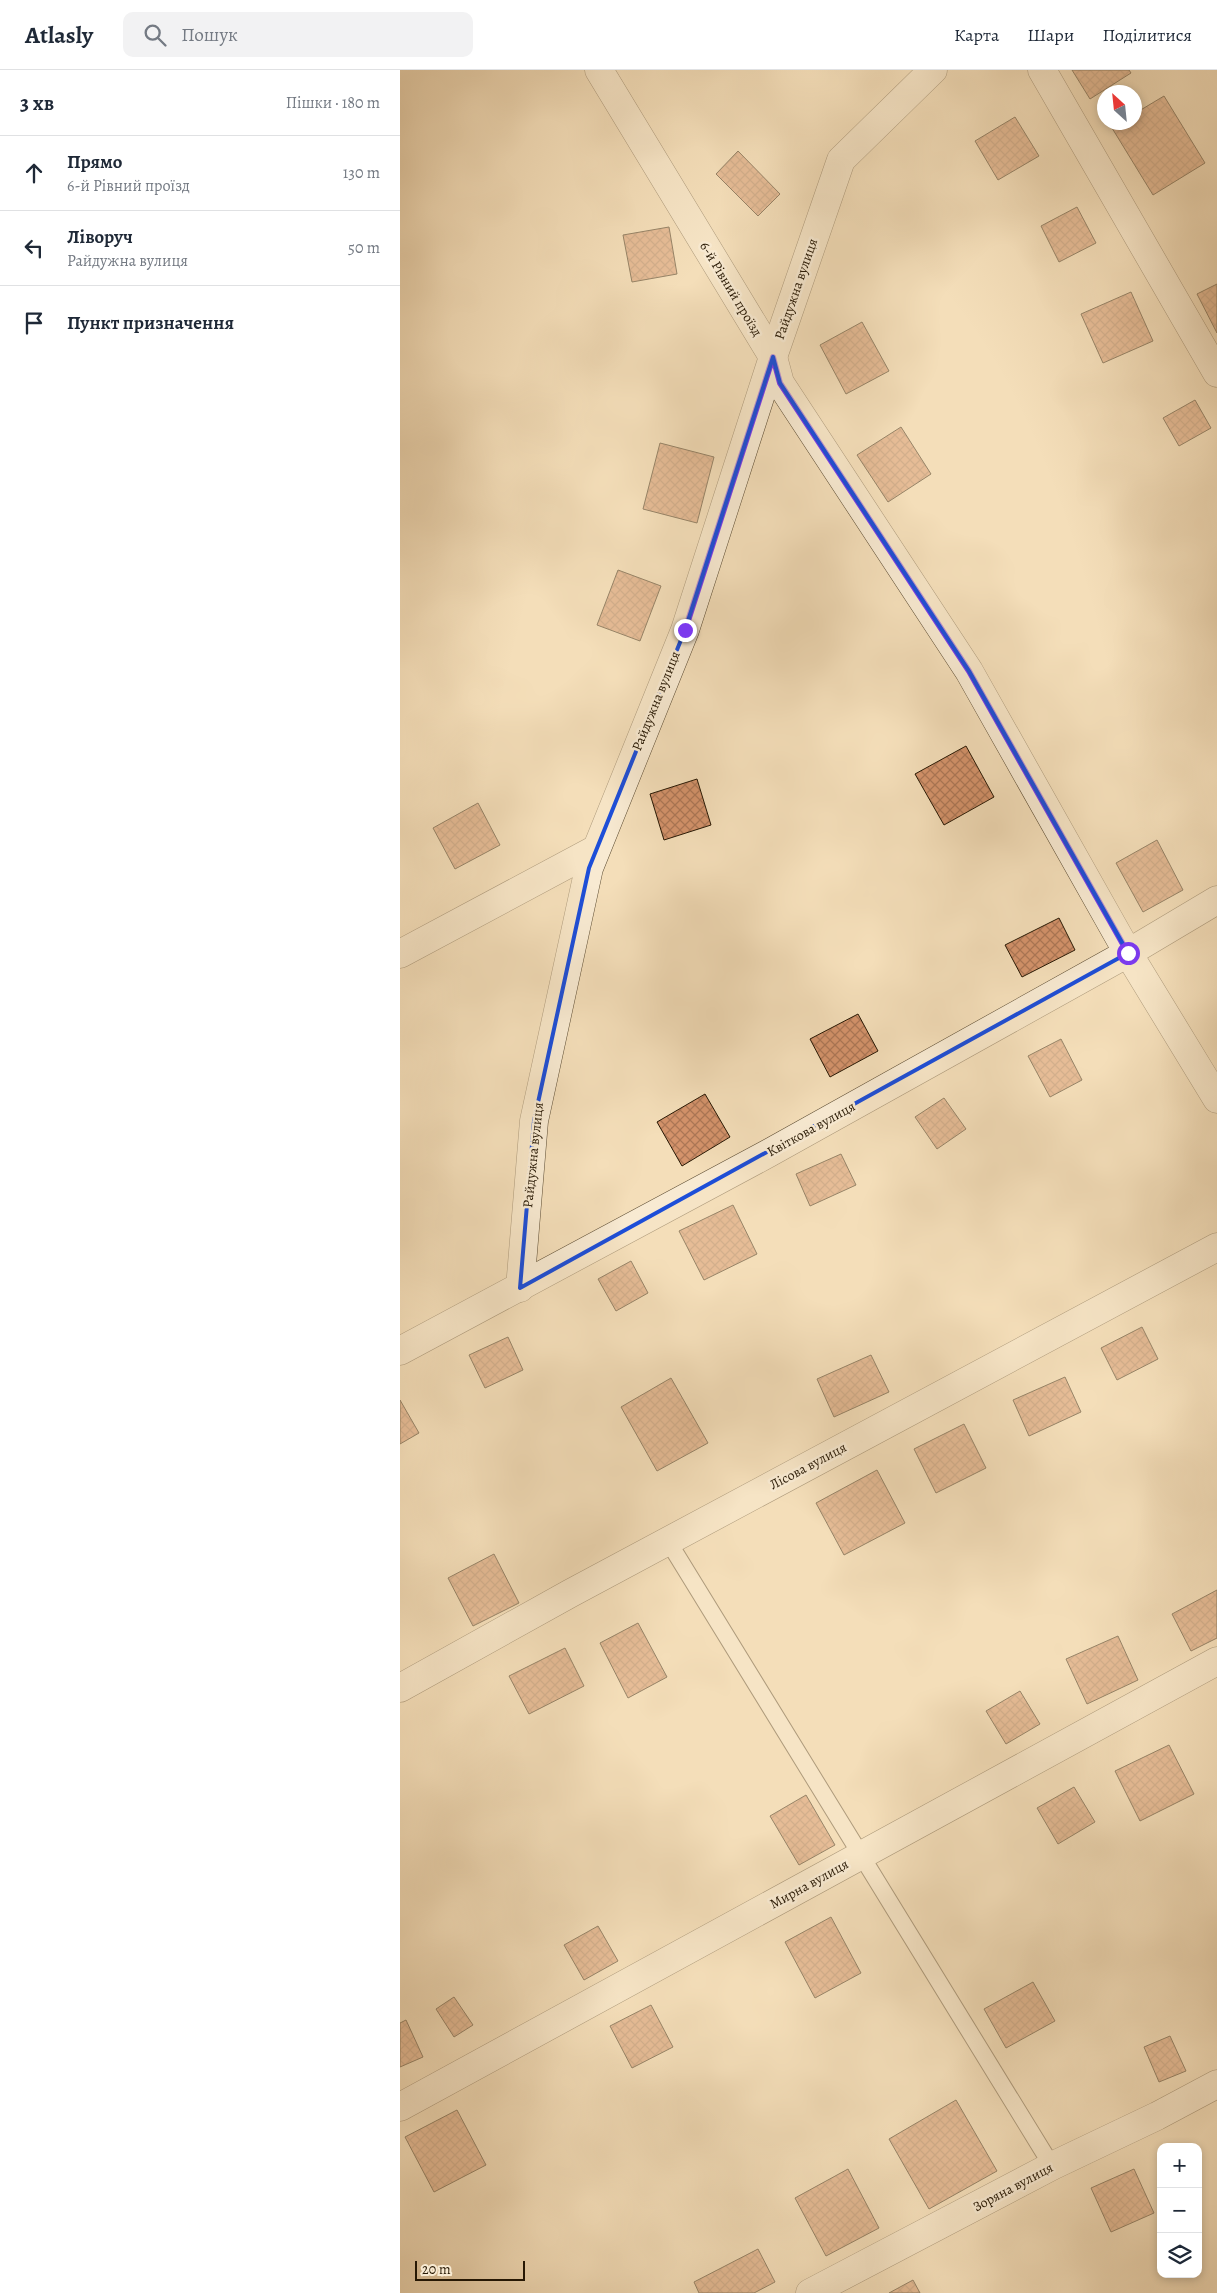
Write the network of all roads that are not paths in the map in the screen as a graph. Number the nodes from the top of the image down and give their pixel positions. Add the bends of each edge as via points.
1 (599, 70) edge
2 (933, 70) edge
3 (1042, 70) edge
4 (773, 357) junction
5 (1217, 373) edge
6 (596, 849) junction
7 (1217, 900) edge
8 (1128, 953) junction
9 (400, 954) edge
10 (1217, 1099) edge
11 (1217, 1247) edge
12 (520, 1288) junction
13 (400, 1350) edge
14 (668, 1541) junction
15 (1217, 1661) edge
16 (400, 1688) edge
17 (861, 1856) junction
18 (1217, 2084) edge
19 (400, 2107) edge
20 (1052, 2166) junction
21 (810, 2293) edge

1 - 4 street, 6-й Рівний проїзд
2 - 4 street, Райдужна вулиця via 841,160
3 - 5 street
4 - 6 street, Райдужна вулиця via 685,630
4 - 8 street, 6-й Рівний проїзд via 780,383 969,671
6 - 9 street
6 - 12 street, Райдужна вулиця via 589,868 534,1121
7 - 8 street, Квіткова вулиця
8 - 10 street, 6-й Рівний проїзд
8 - 12 street, Квіткова вулиця
11 - 14 street, Лісова вулиця
12 - 13 street, Квіткова вулиця
14 - 16 street, Лісова вулиця
14 - 17 lane
15 - 17 street, Мирна вулиця
17 - 19 street, Мирна вулиця
17 - 20 lane
18 - 20 street, Зоряна вулиця
20 - 21 street, Зоряна вулиця

